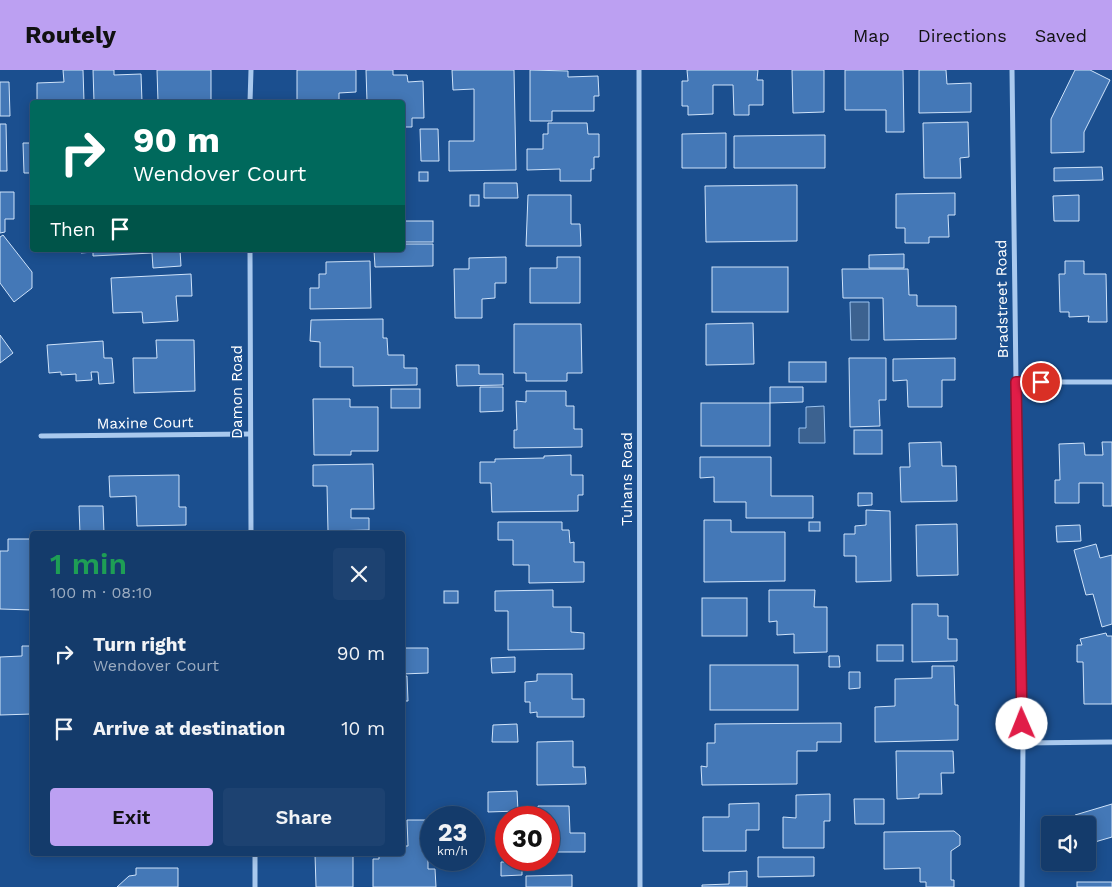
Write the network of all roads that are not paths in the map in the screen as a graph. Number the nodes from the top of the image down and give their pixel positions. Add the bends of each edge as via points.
1 (250, 70) edge
2 (639, 70) edge
3 (1012, 70) edge
4 (250, 100) edge
5 (250, 252) edge
6 (1016, 382) junction
7 (1112, 382) edge
8 (250, 434) junction
9 (42, 436) dead end
10 (251, 531) edge
11 (1112, 742) edge
12 (1023, 743) junction
13 (255, 856) edge
14 (256, 887) edge
15 (640, 887) edge
16 (1022, 887) edge

1 - 4 street
2 - 15 street, Tuhans Road
3 - 6 street, Bradstreet Road
5 - 8 street, Damon Road
6 - 7 street
6 - 12 street, Bradstreet Road
8 - 9 street, Maxine Court
8 - 10 street, Damon Road
11 - 12 street
12 - 16 street, Bradstreet Road
13 - 14 street

